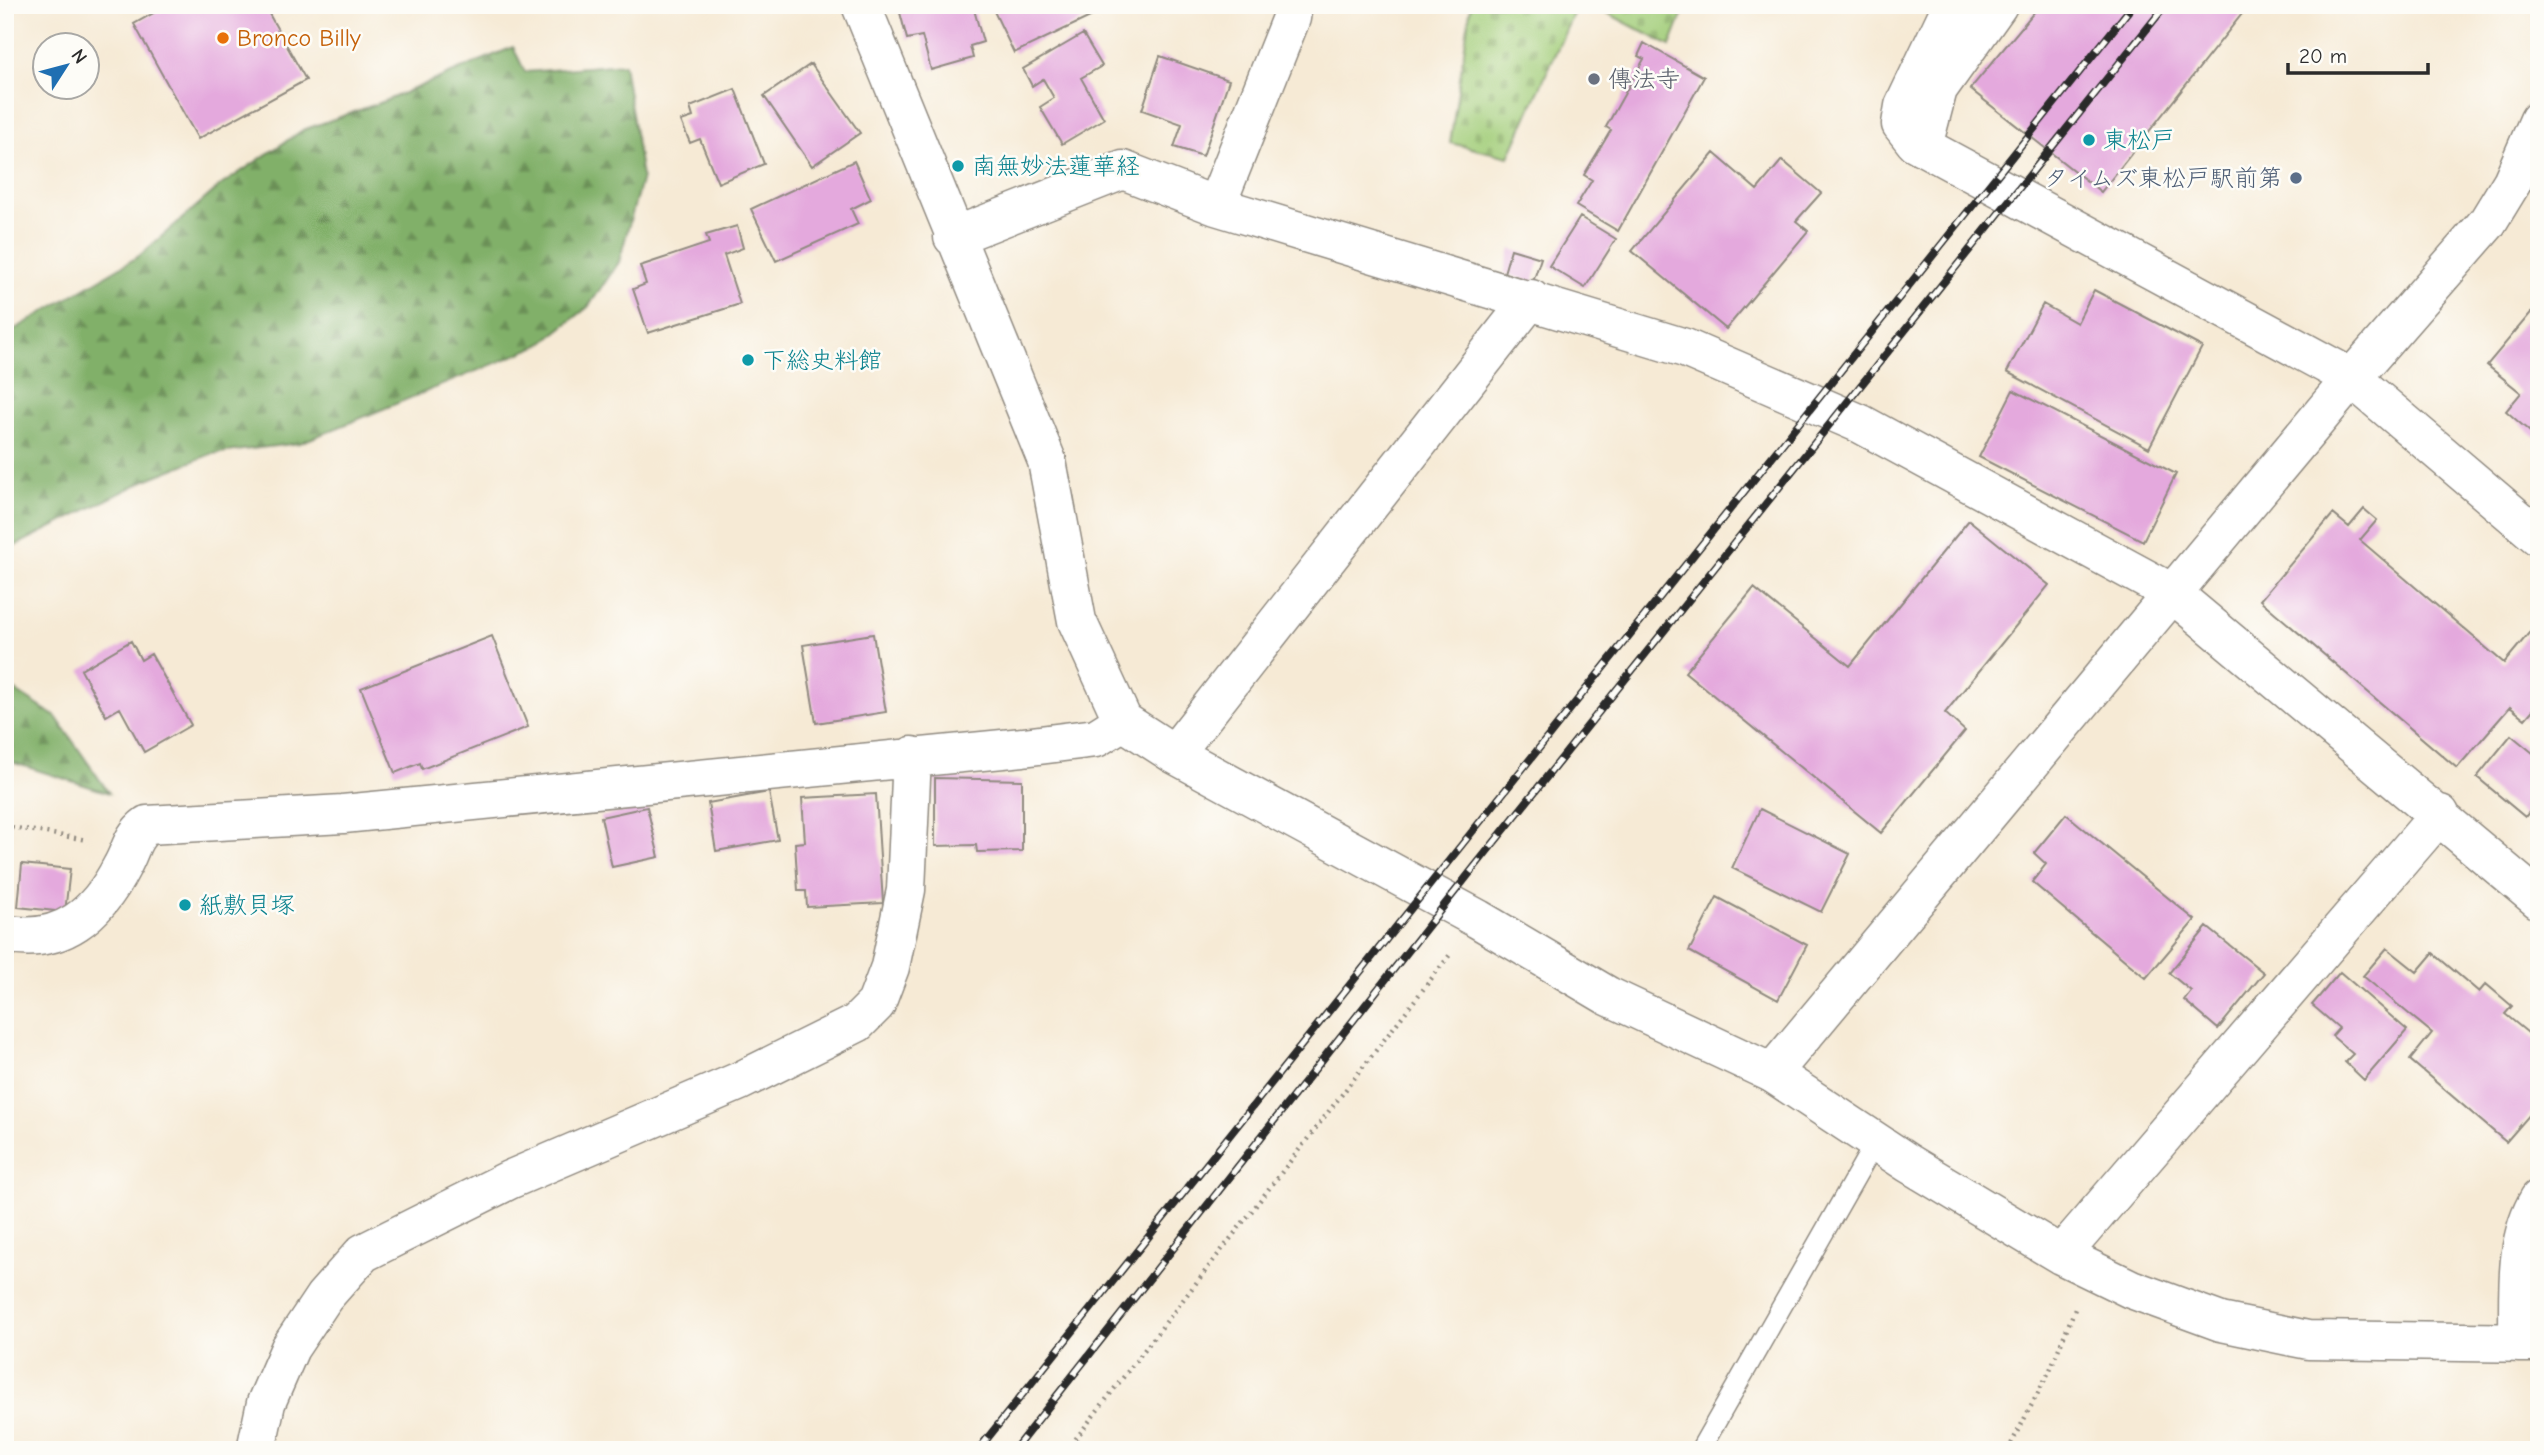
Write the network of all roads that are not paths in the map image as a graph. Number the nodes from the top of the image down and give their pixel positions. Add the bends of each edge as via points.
1 (862, 5) edge
2 (1293, 5) edge
3 (1952, 5) edge
4 (1998, 5) edge
5 (2539, 120) edge
6 (1923, 146) junction
7 (1216, 206) junction
8 (953, 237) junction
9 (1531, 299) junction
10 (2352, 378) junction
11 (2539, 537) edge
12 (2172, 593) junction
13 (1123, 721) junction
14 (1174, 754) junction
15 (912, 756) junction
16 (2440, 814) junction
17 (2539, 900) edge
18 (5, 934) edge
19 (1772, 1073) junction
20 (1876, 1142) junction
21 (2539, 1199) edge
22 (2076, 1262) junction
23 (2528, 1343) edge
24 (256, 1450) edge
25 (1700, 1450) edge

1 - 8 street
2 - 7 street
3 - 6 street via 1904,106 1901,124
4 - 6 street via 1938,89
5 - 10 street via 2487,223
6 - 10 street
7 - 8 street via 1123,170
7 - 9 street
8 - 13 street via 1047,461 1077,621
9 - 12 street via 1685,348 1861,424
9 - 14 street
10 - 11 street
10 - 12 street
12 - 16 street
12 - 19 street
13 - 14 street
13 - 15 street via 1096,738
14 - 19 street via 1478,919 1608,996
15 - 18 street via 343,814 147,825 135,833 103,901 72,926 50,934
15 - 24 street via 906,890 890,967 876,1004 857,1023 740,1081 509,1180 363,1253 324,1297 290,1348 265,1403
16 - 17 street
16 - 22 street
19 - 20 street
20 - 22 street
20 - 25 lane
21 - 23 street via 2520,1247
22 - 23 street via 2131,1289 2221,1322 2308,1340

